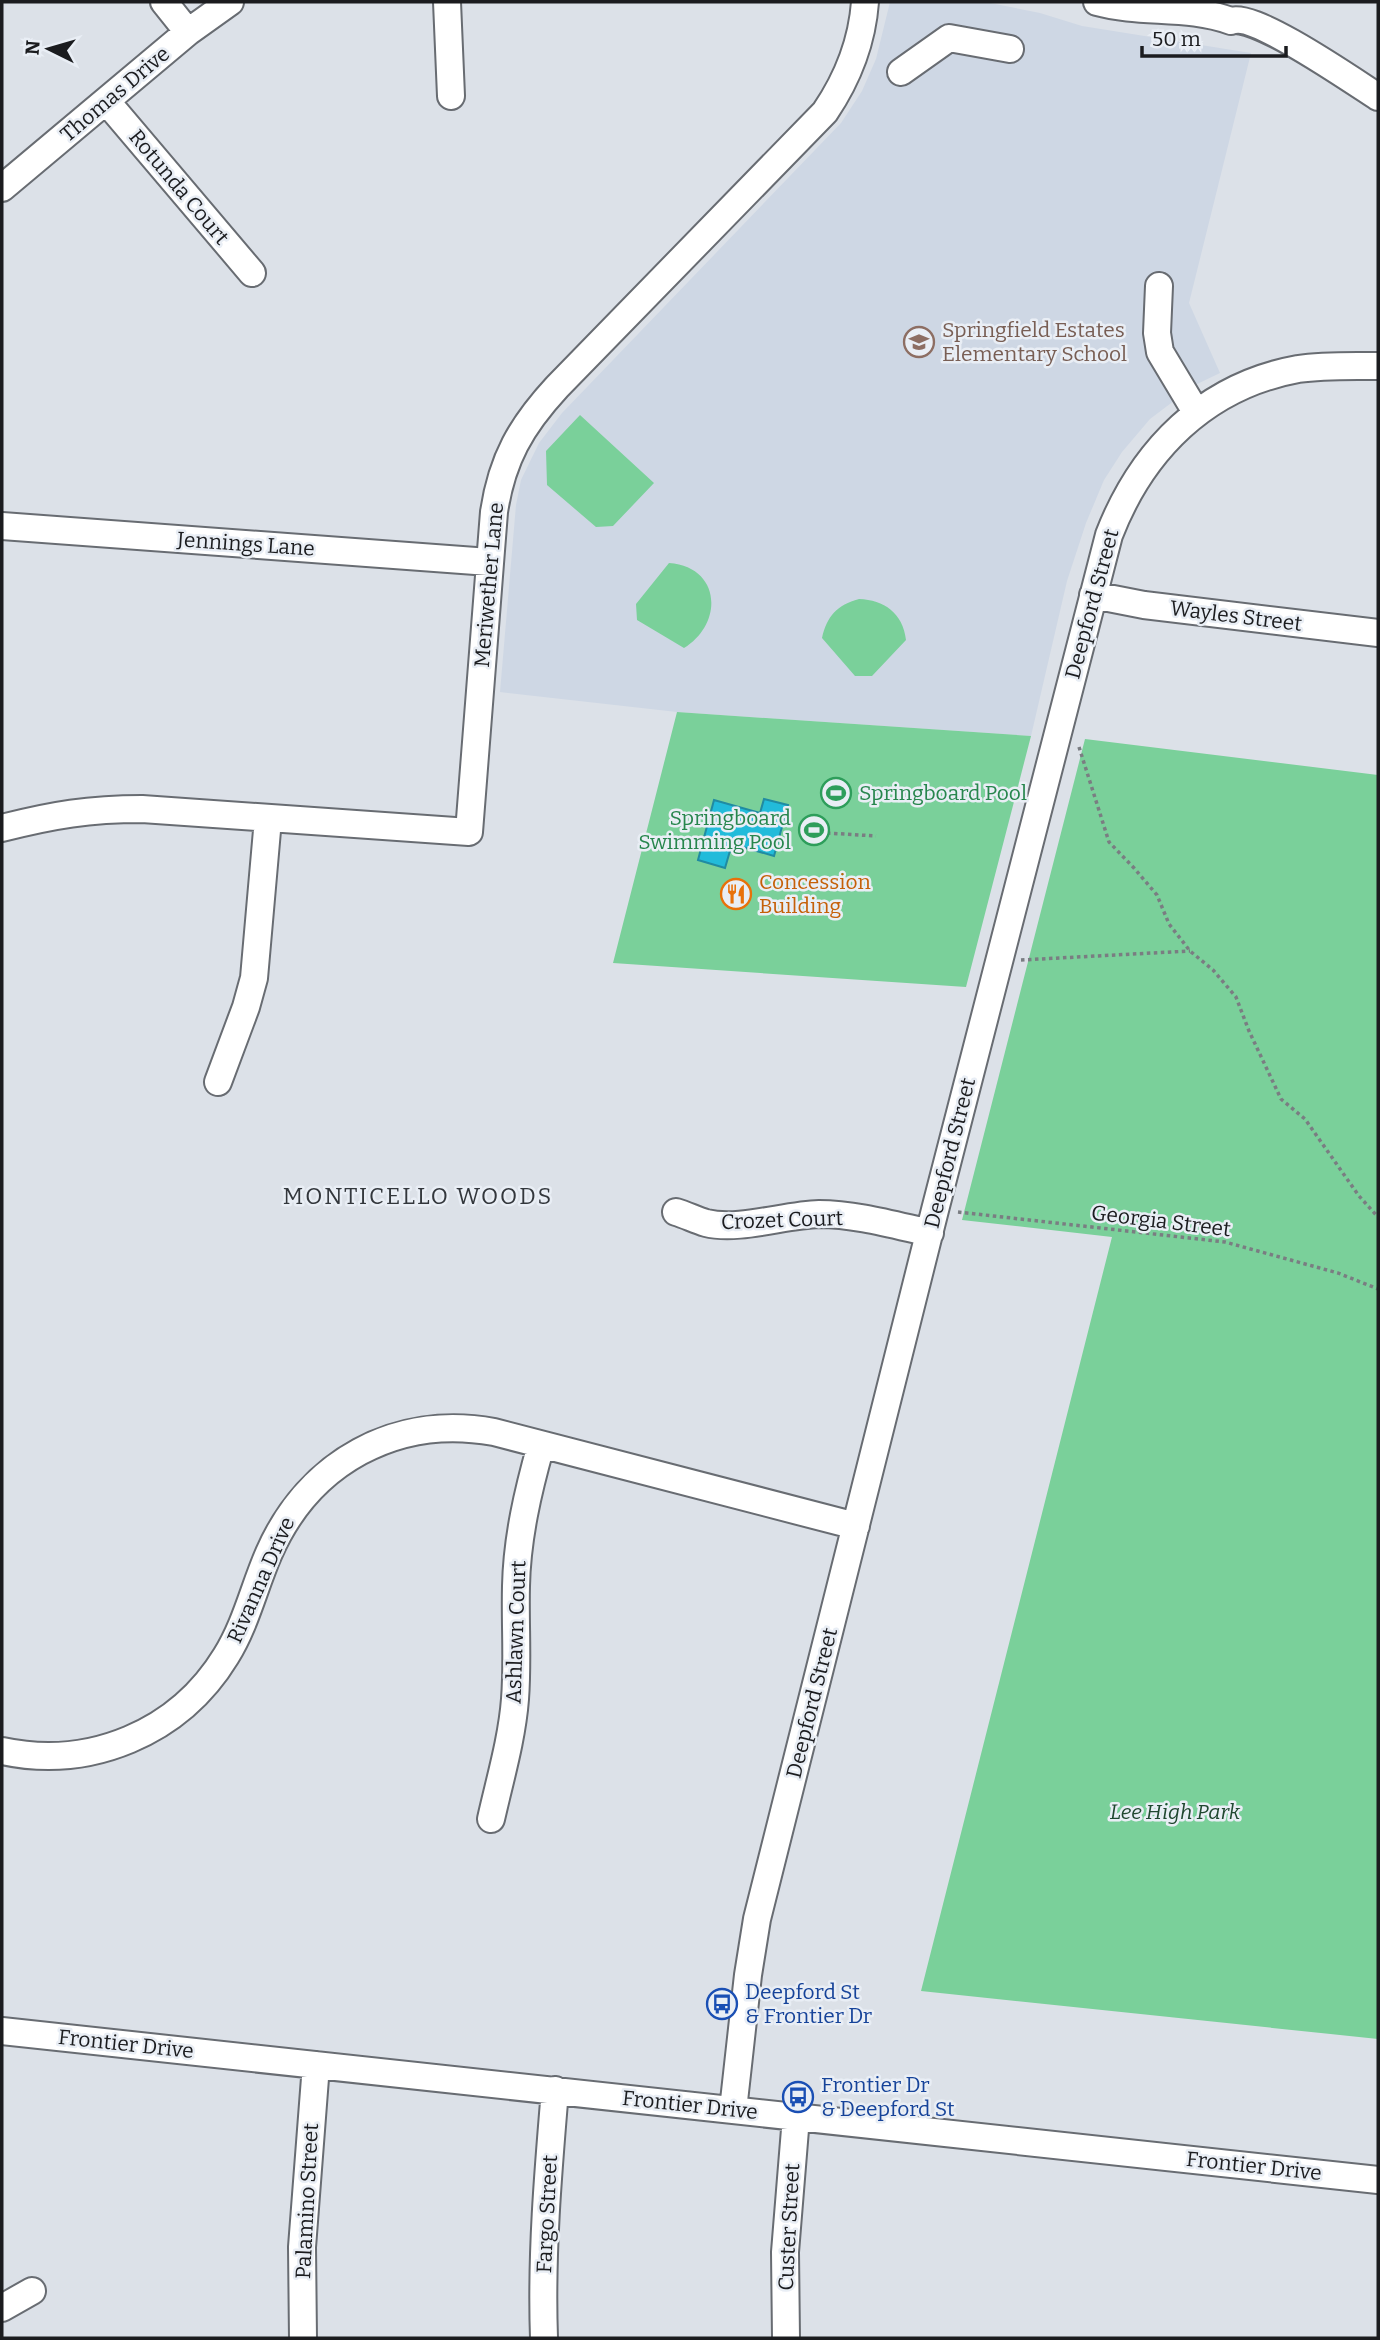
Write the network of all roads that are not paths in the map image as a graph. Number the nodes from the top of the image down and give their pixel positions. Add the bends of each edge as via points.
1 (164, 2) edge
2 (230, 2) edge
3 (447, 2) edge
4 (865, 2) edge
5 (1097, 2) edge
6 (1251, 12) edge
7 (188, 32) junction
8 (1010, 49) dead end
9 (901, 72) dead end
10 (451, 96) dead end
11 (1378, 97) edge
12 (107, 102) junction
13 (2, 188) edge
14 (252, 273) dead end
15 (1159, 286) dead end
16 (1378, 366) edge
17 (1196, 412) junction
18 (2, 526) edge
19 (489, 562) junction
20 (1093, 596) junction
21 (1378, 633) edge
22 (268, 819) junction
23 (2, 828) edge
24 (218, 1082) dead end
25 (676, 1212) dead end
26 (933, 1221) junction
27 (541, 1445) junction
28 (856, 1526) junction
29 (2, 1751) edge
30 (491, 1819) dead end
31 (2, 2031) edge
32 (316, 2065) junction
33 (555, 2090) junction
34 (733, 2110) junction
35 (796, 2117) junction
36 (1378, 2180) edge
37 (32, 2291) dead end
38 (2, 2308) edge
39 (303, 2338) edge
40 (544, 2338) edge
41 (786, 2338) edge

1 - 7 street
2 - 7 street, Thomas Drive
3 - 10 street
4 - 19 street, Meriwether Lane via 857,49 825,112 557,387 522,430 498,486
5 - 6 street via 1213,14 1230,21
6 - 11 street via 1284,39
7 - 12 street, Thomas Drive
8 - 9 street via 948,38
12 - 13 street, Thomas Drive
12 - 14 street, Rotunda Court
15 - 17 street via 1160,352
16 - 17 street, Deepford Street via 1320,366 1278,374 1238,388
17 - 20 street, Deepford Street via 1166,440 1130,488 1109,535
18 - 19 street, Jennings Lane
19 - 22 street, Meriwether Lane via 469,832
20 - 21 street, Wayles Street
20 - 26 street, Deepford Street
22 - 23 street, Meriwether Lane via 101,809
22 - 24 street via 254,978
25 - 26 street, Crozet Court via 708,1223 735,1224 822,1214
26 - 28 street, Deepford Street
27 - 28 street, Rivanna Drive
27 - 29 street, Rivanna Drive via 481,1430 435,1429 383,1440 360,1451 322,1477 295,1506 270,1552 227,1655 178,1711 132,1740 83,1754 32,1756
27 - 30 street, Ashlawn Court via 519,1538 515,1702
28 - 34 street, Deepford Street via 757,1919
31 - 32 street, Frontier Drive
32 - 33 street, Frontier Drive
32 - 39 street, Palamino Street via 302,2247
33 - 34 street, Frontier Drive
33 - 40 street, Fargo Street via 545,2203
34 - 35 street, Frontier Drive
35 - 36 street, Frontier Drive
35 - 41 street, Custer Street via 785,2252
37 - 38 street

